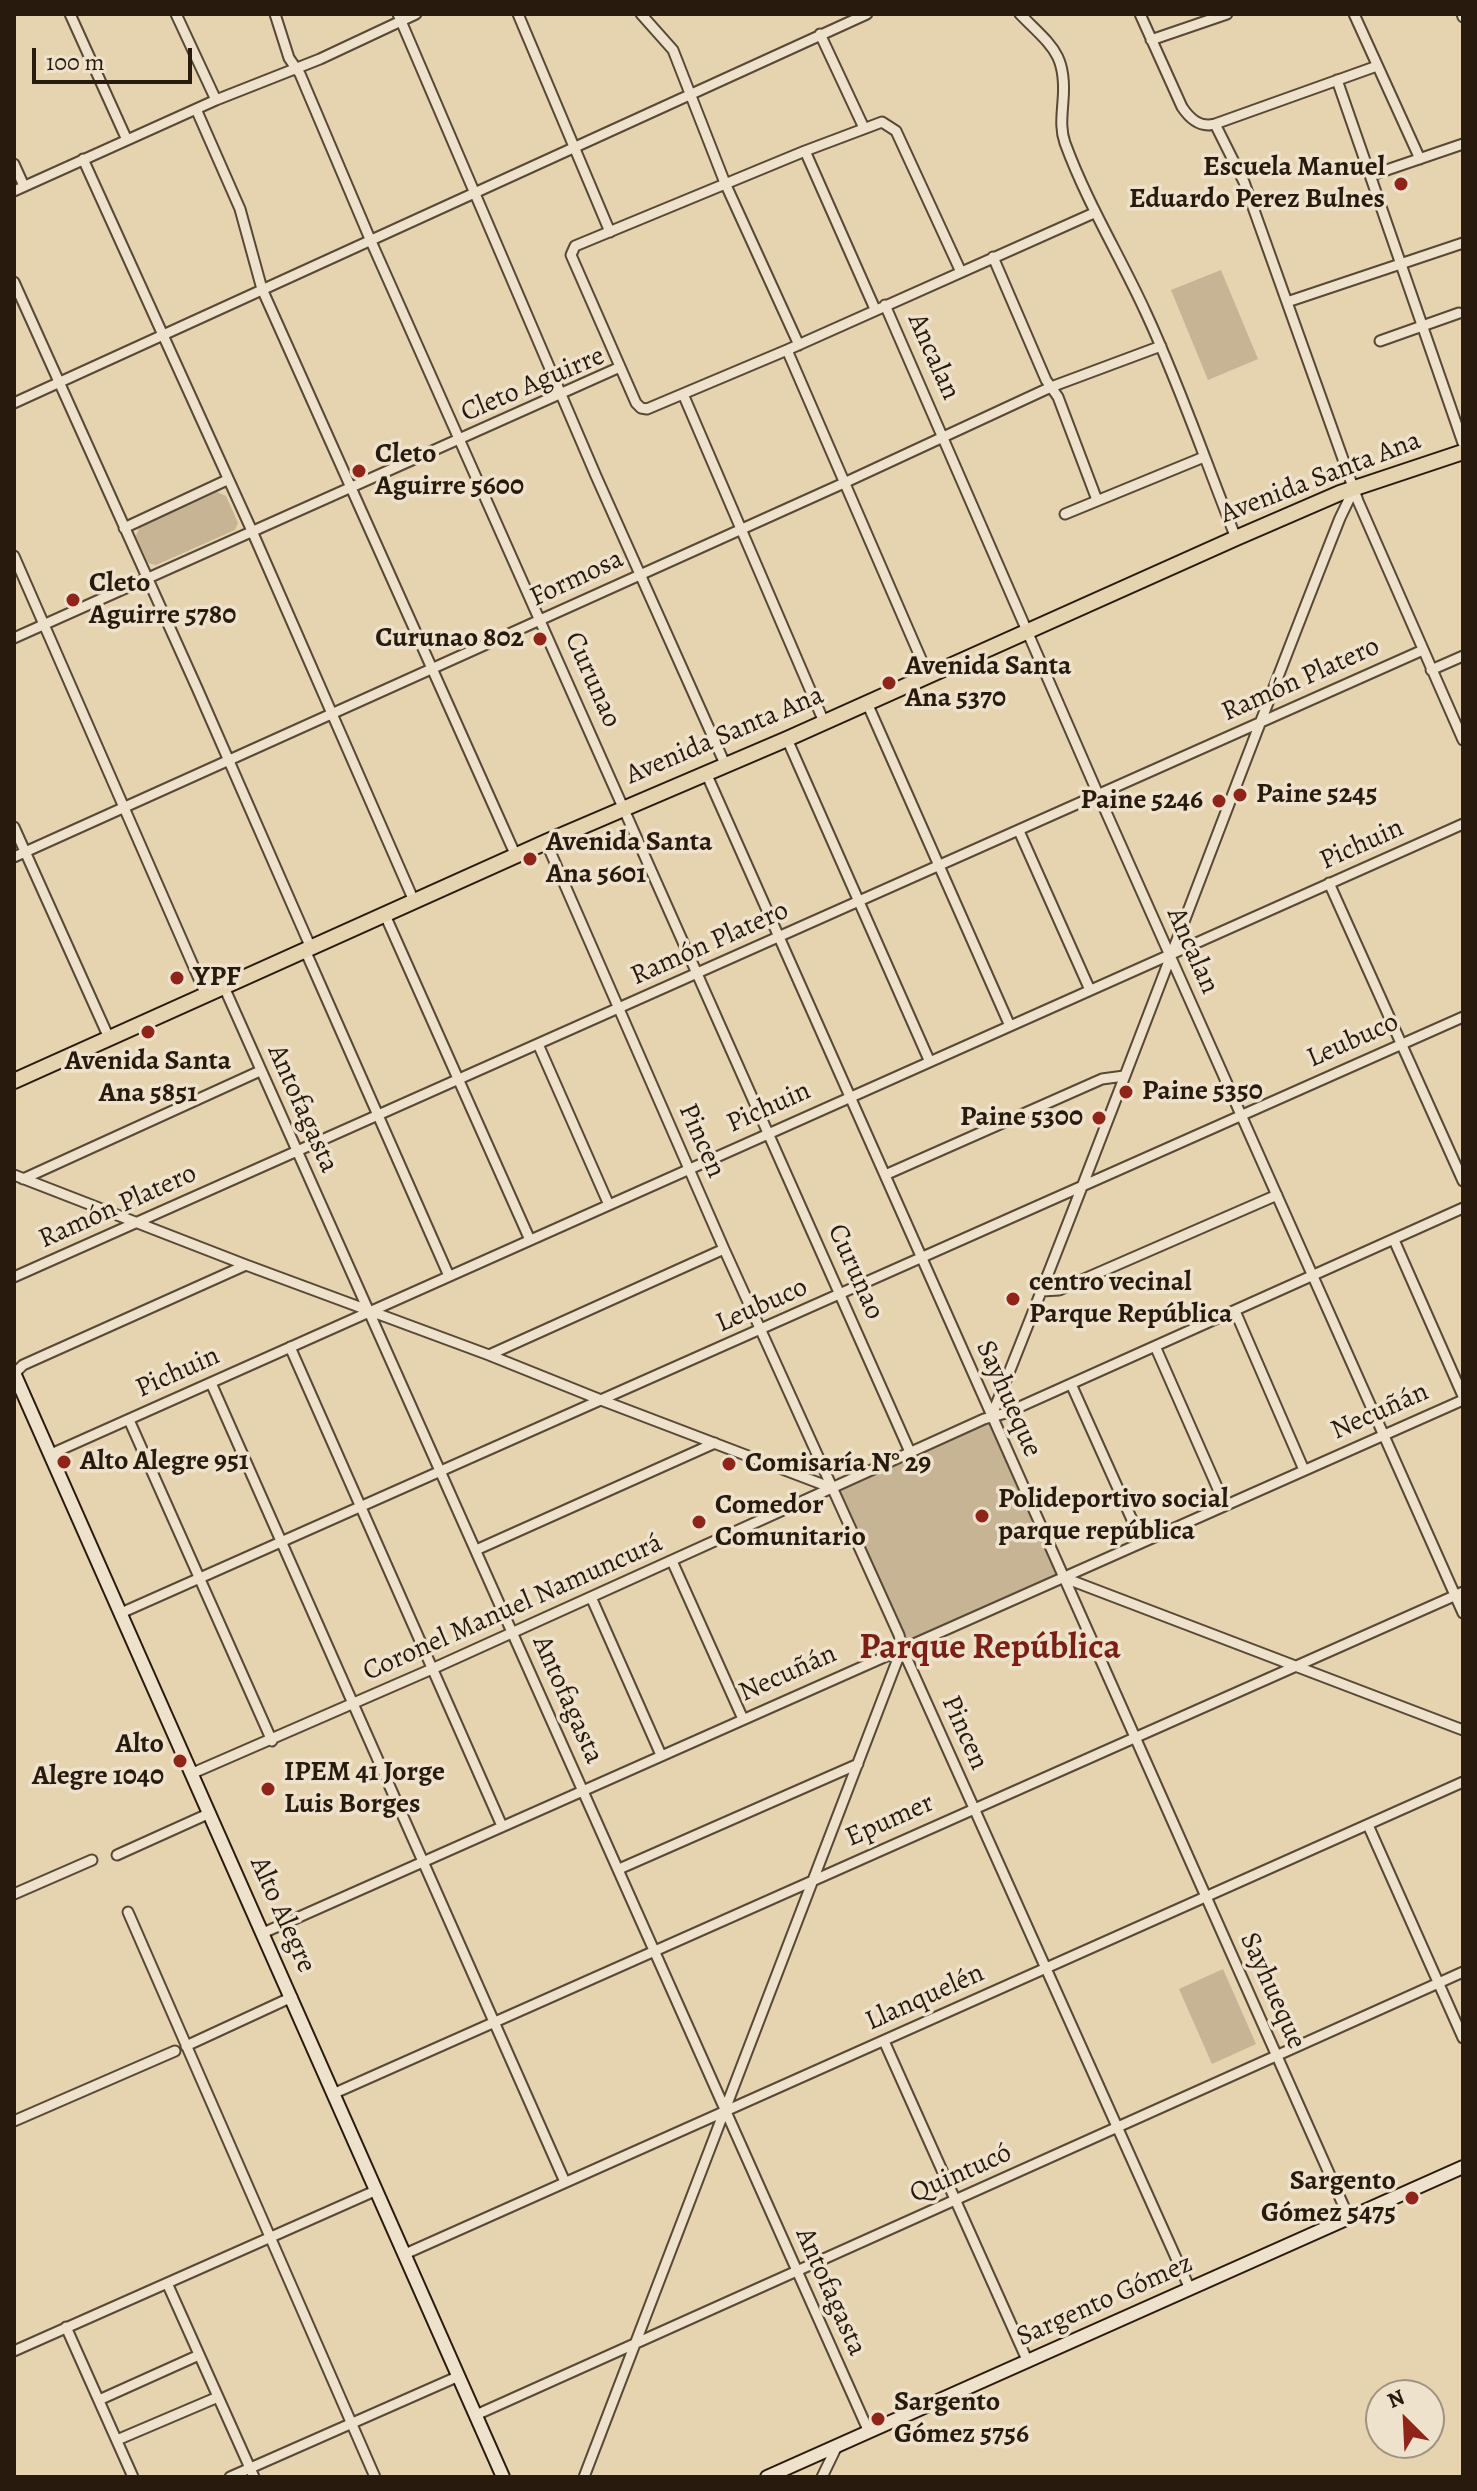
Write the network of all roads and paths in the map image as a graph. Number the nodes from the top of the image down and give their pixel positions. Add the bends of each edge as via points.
1 (70, 14) edge
2 (176, 14) edge
3 (275, 14) edge
4 (416, 14) edge
5 (518, 14) edge
6 (641, 14) edge
7 (867, 14) edge
8 (1020, 14) edge
9 (1132, 14) edge
10 (1227, 14) edge
11 (1354, 14) edge
12 (1141, 17) edge
13 (400, 18) edge
14 (820, 34) junction
15 (1151, 40) junction
16 (1377, 66) junction
17 (294, 68) junction
18 (1337, 80) junction
19 (690, 94) junction
20 (216, 100) junction
21 (196, 109) junction
22 (1215, 124) junction
23 (864, 128) junction
24 (127, 140) junction
25 (1463, 144) edge
26 (574, 148) junction
27 (805, 151) junction
28 (83, 159) junction
29 (1420, 159) junction
30 (14, 164) edge
31 (1372, 175) junction
32 (725, 183) junction
33 (19, 189) edge
34 (473, 192) junction
35 (1094, 213) junction
36 (610, 232) junction
37 (370, 239) junction
38 (1463, 243) edge
39 (993, 257) junction
40 (1401, 264) junction
41 (961, 272) junction
42 (14, 282) edge
43 (262, 289) junction
44 (1287, 302) junction
45 (885, 305) junction
46 (875, 309) junction
47 (1459, 313) dead end
48 (1423, 326) junction
49 (161, 334) junction
50 (1380, 341) dead end
51 (799, 345) junction
52 (1161, 346) junction
53 (787, 350) junction
54 (620, 367) junction
55 (59, 382) junction
56 (1051, 387) junction
57 (560, 394) junction
58 (683, 394) junction
59 (14, 403) edge
60 (944, 436) junction
61 (461, 439) junction
62 (1463, 443) edge
63 (1463, 452) edge
64 (1204, 457) junction
65 (227, 480) junction
66 (844, 483) junction
67 (352, 487) junction
68 (1354, 489) junction
69 (1097, 500) junction
70 (1065, 514) dead end
71 (124, 528) junction
72 (742, 528) junction
73 (252, 531) junction
74 (1236, 538) junction
75 (14, 556) edge
76 (641, 574) junction
77 (146, 579) junction
78 (542, 620) junction
79 (44, 624) junction
80 (1028, 630) junction
81 (14, 638) edge
82 (1423, 650) junction
83 (1463, 656) edge
84 (433, 669) junction
85 (1431, 670) junction
86 (928, 675) junction
87 (867, 703) junction
88 (332, 714) junction
89 (824, 722) junction
90 (1259, 722) junction
91 (787, 739) junction
92 (1463, 740) edge
93 (228, 762) junction
94 (725, 764) junction
95 (706, 773) junction
96 (1098, 794) junction
97 (126, 808) junction
98 (624, 808) junction
99 (1463, 824) edge
100 (14, 827) edge
101 (1019, 831) junction
102 (546, 842) junction
103 (25, 852) junction
104 (516, 856) junction
105 (14, 857) edge
106 (938, 867) junction
107 (1329, 883) junction
108 (414, 901) junction
109 (858, 901) junction
110 (385, 915) junction
111 (778, 938) junction
112 (308, 949) junction
113 (1170, 954) junction
114 (698, 973) junction
115 (224, 987) junction
116 (1090, 990) junction
117 (206, 995) junction
118 (618, 1009) junction
119 (1463, 1017) edge
120 (1010, 1026) junction
121 (109, 1038) junction
122 (538, 1044) junction
123 (1401, 1044) junction
124 (929, 1060) junction
125 (260, 1071) junction
126 (1124, 1076) junction
127 (458, 1079) junction
128 (14, 1081) edge
129 (850, 1096) junction
130 (378, 1115) junction
131 (1241, 1115) junction
132 (769, 1132) junction
133 (297, 1151) junction
134 (689, 1169) junction
135 (885, 1175) junction
136 (19, 1177) edge
137 (1463, 1181) edge
138 (1081, 1187) junction
139 (1277, 1195) junction
140 (609, 1205) junction
141 (1463, 1208) edge
142 (137, 1224) junction
143 (530, 1240) junction
144 (1394, 1240) junction
145 (724, 1249) junction
146 (921, 1257) junction
147 (246, 1265) junction
148 (1313, 1275) junction
149 (449, 1276) junction
150 (14, 1277) edge
151 (1042, 1291) junction
152 (841, 1294) junction
153 (368, 1311) junction
154 (1235, 1311) junction
155 (761, 1330) junction
156 (1155, 1346) junction
157 (290, 1347) junction
158 (489, 1355) junction
159 (14, 1374) edge
160 (211, 1383) junction
161 (1071, 1384) junction
162 (1463, 1398) edge
163 (601, 1400) junction
164 (992, 1415) junction
165 (129, 1420) junction
166 (1384, 1434) junction
167 (715, 1443) junction
168 (910, 1452) junction
169 (51, 1454) junction
170 (1304, 1470) junction
171 (441, 1471) junction
172 (832, 1488) junction
173 (1225, 1505) junction
174 (360, 1508) junction
175 (281, 1542) junction
176 (1142, 1542) junction
177 (476, 1550) junction
178 (672, 1561) junction
179 (1062, 1577) junction
180 (201, 1578) junction
181 (1459, 1593) edge
182 (591, 1597) junction
183 (121, 1613) junction
184 (1463, 1613) edge
185 (512, 1632) junction
186 (902, 1648) junction
187 (1295, 1665) junction
188 (432, 1669) junction
189 (353, 1703) junction
190 (743, 1719) junction
191 (1463, 1730) edge
192 (1134, 1738) junction
193 (272, 1741) junction
194 (661, 1755) junction
195 (858, 1764) junction
196 (193, 1773) junction
197 (1463, 1782) edge
198 (583, 1790) junction
199 (974, 1808) junction
200 (210, 1813) junction
201 (1368, 1825) junction
202 (502, 1826) junction
203 (117, 1855) dead end
204 (92, 1860) dead end
205 (424, 1862) junction
206 (619, 1869) junction
207 (815, 1879) junction
208 (14, 1894) edge
209 (1206, 1898) junction
210 (128, 1912) dead end
211 (263, 1933) junction
212 (653, 1951) junction
213 (1046, 1968) junction
214 (1463, 1972) edge
215 (1439, 1982) junction
216 (292, 1997) junction
217 (495, 2021) junction
218 (1463, 2038) edge
219 (884, 2041) junction
220 (186, 2046) junction
221 (175, 2051) dead end
222 (1277, 2056) junction
223 (335, 2093) junction
224 (725, 2110) junction
225 (14, 2121) edge
226 (1116, 2128) junction
227 (1463, 2167) edge
228 (565, 2182) junction
229 (377, 2190) junction
230 (956, 2200) junction
231 (1349, 2218) junction
232 (270, 2237) junction
233 (405, 2254) junction
234 (797, 2271) junction
235 (167, 2283) junction
236 (1190, 2289) junction
237 (66, 2327) junction
238 (637, 2342) junction
239 (14, 2351) edge
240 (199, 2355) junction
241 (1028, 2362) junction
242 (459, 2376) junction
243 (218, 2397) junction
244 (99, 2400) junction
245 (476, 2415) junction
246 (351, 2424) junction
247 (869, 2432) junction
248 (117, 2440) junction
249 (837, 2446) junction
250 (252, 2473) edge
251 (826, 2475) edge
252 (133, 2477) edge
253 (230, 2477) edge
254 (375, 2477) edge
255 (503, 2477) edge
256 (584, 2477) edge
257 (767, 2477) edge

1 - 24 street
2 - 20 street
3 - 17 street, Curunao
4 - 13 street
5 - 26 street
6 - 19 street via 673,50
7 - 14 street
8 - 35 street via 1061,60 1061,131
9 - 12 street
10 - 15 street
11 - 16 street
12 - 15 street
13 - 17 street
13 - 34 street
14 - 19 street
14 - 23 street
15 - 22 street via 1186,113 1202,125
16 - 18 street
16 - 29 street
17 - 20 street
17 - 37 street, Curunao
18 - 22 street
18 - 31 street
19 - 26 street
19 - 32 street
20 - 21 street
21 - 24 street
21 - 43 street via 240,209
22 - 44 street via 1244,182
23 - 27 street
23 - 41 street via 882,122 896,131
24 - 28 street
25 - 29 street
26 - 34 street
26 - 36 street
27 - 32 street
27 - 46 street, Ancalan
28 - 33 street
28 - 49 street
29 - 31 street
30 - 33 street
31 - 40 street
32 - 36 street
32 - 51 street
34 - 37 street
34 - 57 street
35 - 39 street, Cleto Aguirre
35 - 52 street
36 - 54 street via 575,246 571,255
37 - 43 street
37 - 61 street, Curunao
38 - 40 street
39 - 41 street, Cleto Aguirre
39 - 56 street
40 - 44 street
40 - 48 street
41 - 45 street, Cleto Aguirre
42 - 55 street
43 - 49 street
43 - 67 street
44 - 68 street
45 - 46 street, Cleto Aguirre
45 - 60 street, Ancalan
46 - 51 street, Cleto Aguirre
47 - 48 street
48 - 50 street
48 - 62 street
49 - 55 street
49 - 65 street
51 - 53 street, Cleto Aguirre
52 - 56 street, Formosa
52 - 64 street
53 - 58 street, Cleto Aguirre
53 - 66 street
54 - 57 street, Cleto Aguirre
54 - 58 street, Cleto Aguirre via 641,408
55 - 59 street
55 - 71 street
56 - 60 street, Formosa
56 - 69 street
57 - 61 street, Cleto Aguirre
57 - 76 street
58 - 72 street
60 - 66 street, Formosa
60 - 80 street, Ancalan
61 - 67 street, Cleto Aguirre
61 - 78 street, Curunao
63 - 68 main road, Avenida Santa Ana
64 - 69 street
64 - 74 street
65 - 71 street
65 - 73 street
66 - 72 street, Formosa
66 - 86 street
67 - 73 street, Cleto Aguirre
67 - 84 street
68 - 74 main road, Avenida Santa Ana
68 - 82 street
68 - 90 street
69 - 70 street
71 - 77 street
72 - 76 street, Formosa
72 - 89 street
73 - 77 street, Cleto Aguirre
73 - 88 street
74 - 80 main road, Avenida Santa Ana
75 - 79 street
76 - 78 street, Formosa
76 - 94 street
77 - 79 street, Cleto Aguirre
77 - 93 street
78 - 84 street, Formosa
78 - 98 street, Curunao
79 - 81 street, Cleto Aguirre
79 - 97 street
80 - 86 main road, Avenida Santa Ana
80 - 96 street, Ancalan
82 - 85 street
82 - 90 street, Ramón Platero
83 - 85 street
84 - 88 street, Formosa
84 - 104 street
85 - 92 street
86 - 87 main road, Avenida Santa Ana
87 - 89 main road, Avenida Santa Ana
87 - 106 street
88 - 93 street, Formosa
88 - 108 street
89 - 91 main road, Avenida Santa Ana
90 - 96 street, Ramón Platero
90 - 113 street
91 - 94 main road, Avenida Santa Ana
91 - 109 street
93 - 97 street, Formosa
93 - 112 street
94 - 95 main road, Avenida Santa Ana
95 - 98 main road, Avenida Santa Ana
95 - 111 street, Sayhueque
96 - 101 street, Ramón Platero
96 - 113 street, Ancalan
97 - 103 street, Formosa
97 - 117 street
98 - 102 main road, Avenida Santa Ana
98 - 114 street, Curunao
99 - 107 street, Pichuin
100 - 103 street
101 - 106 street, Ramón Platero
101 - 116 street
102 - 104 main road, Avenida Santa Ana
102 - 118 street, Pincen
103 - 105 street, Formosa
103 - 121 street
104 - 108 main road, Avenida Santa Ana
106 - 109 street, Ramón Platero
106 - 120 street
107 - 113 street, Pichuin
107 - 123 street
108 - 110 main road, Avenida Santa Ana
109 - 111 street, Ramón Platero
109 - 124 street
110 - 112 main road, Avenida Santa Ana
110 - 127 street
111 - 114 street, Ramón Platero
111 - 129 street, Sayhueque
112 - 115 main road, Avenida Santa Ana
112 - 130 street
113 - 116 street, Pichuin
113 - 126 street
113 - 131 street, Ancalan
114 - 118 street, Ramón Platero
114 - 132 street, Curunao
115 - 117 main road, Avenida Santa Ana
115 - 125 street, Antofagasta
116 - 120 street, Pichuin
117 - 121 main road, Avenida Santa Ana
118 - 122 street, Ramón Platero
118 - 134 street, Pincen
119 - 123 street, Leubuco
120 - 124 street, Pichuin
121 - 128 main road, Avenida Santa Ana
122 - 127 street, Ramón Platero
122 - 140 street
123 - 131 street, Leubuco
123 - 137 street
124 - 129 street, Pichuin
125 - 133 street, Antofagasta
125 - 136 street
126 - 135 street via 1102,1079
126 - 138 street
127 - 130 street, Ramón Platero
127 - 143 street
129 - 132 street, Pichuin
129 - 135 street, Sayhueque
130 - 133 street, Ramón Platero
130 - 149 street
131 - 138 street, Leubuco
131 - 139 street, Ancalan
132 - 134 street, Pichuin
132 - 152 street, Curunao
133 - 142 street, Ramón Platero
133 - 153 street, Antofagasta
134 - 140 street, Pichuin
134 - 145 street, Pincen
135 - 146 street, Sayhueque
136 - 142 street
138 - 146 street, Leubuco
138 - 151 street
139 - 148 street, Ancalan
139 - 151 street via 1059,1290
140 - 143 street, Pichuin
141 - 144 street, Coronel Manuel Namuncurá
142 - 147 street
142 - 150 street, Ramón Platero
143 - 149 street, Pichuin
144 - 148 street, Coronel Manuel Namuncurá
144 - 162 street
145 - 155 street, Pincen
145 - 158 street
146 - 152 street, Leubuco
146 - 164 street, Sayhueque
147 - 153 street
147 - 159 street via 23,1365
148 - 154 street, Coronel Manuel Namuncurá
148 - 166 street, Ancalan
149 - 153 street, Pichuin
151 - 164 street
152 - 155 street, Leubuco
152 - 168 street, Curunao
153 - 157 street, Pichuin
153 - 158 street
153 - 171 street, Antofagasta
154 - 156 street, Coronel Manuel Namuncurá
154 - 170 street
155 - 163 street, Leubuco
155 - 172 street, Pincen
156 - 161 street, Coronel Manuel Namuncurá
156 - 173 street
157 - 160 street, Pichuin
157 - 174 street
158 - 163 street
159 - 169 main road, Alto Alegre
160 - 165 street, Pichuin
160 - 175 street
161 - 164 street, Coronel Manuel Namuncurá
161 - 176 street
162 - 166 street, Necuñán
163 - 167 street
163 - 171 street, Leubuco
164 - 168 street, Coronel Manuel Namuncurá
164 - 179 street, Sayhueque
165 - 169 street, Pichuin
165 - 180 street
166 - 170 street, Necuñán
166 - 181 street, Ancalan
167 - 172 street
167 - 177 street
168 - 172 street, Coronel Manuel Namuncurá
169 - 183 main road, Alto Alegre
170 - 173 street, Necuñán
171 - 174 street, Leubuco
171 - 177 street, Antofagasta
172 - 178 street, Coronel Manuel Namuncurá
172 - 186 street, Pincen
173 - 176 street, Necuñán
174 - 175 street, Leubuco
174 - 188 street
175 - 180 street, Leubuco
175 - 189 street
176 - 179 street, Necuñán
177 - 185 street, Antofagasta
178 - 182 street, Coronel Manuel Namuncurá
178 - 190 street
179 - 186 street, Necuñán
179 - 187 street
179 - 192 street, Sayhueque
180 - 183 street, Leubuco
180 - 193 street
181 - 184 street, Ancalan
181 - 187 street, Epumer
182 - 185 street, Coronel Manuel Namuncurá
182 - 194 street
183 - 196 main road, Alto Alegre
185 - 188 street, Coronel Manuel Namuncurá
185 - 198 street, Antofagasta
186 - 190 street, Necuñán
186 - 195 street
186 - 199 street, Pincen
187 - 191 street
187 - 192 street, Epumer
188 - 189 street, Coronel Manuel Namuncurá
188 - 202 street
189 - 193 street, Coronel Manuel Namuncurá
189 - 205 street
190 - 194 street, Necuñán
192 - 199 street, Epumer
192 - 209 street, Sayhueque
193 - 196 street, Coronel Manuel Namuncurá
194 - 198 street, Necuñán
195 - 206 street
195 - 207 street
196 - 200 main road, Alto Alegre
197 - 201 street, Llanquelén
198 - 202 street, Necuñán
198 - 206 street, Antofagasta
199 - 207 street, Epumer
199 - 213 street, Pincen
200 - 203 street
200 - 211 main road, Alto Alegre
201 - 209 street, Llanquelén
201 - 215 street
202 - 205 street, Necuñán
204 - 208 street
205 - 211 street, Necuñán
205 - 217 street
206 - 212 street, Antofagasta
207 - 212 street, Epumer
207 - 224 street
209 - 213 street, Llanquelén
209 - 222 street, Sayhueque
210 - 220 street
211 - 216 main road, Alto Alegre
212 - 217 street, Epumer
212 - 224 street, Antofagasta
213 - 219 street, Llanquelén
213 - 226 street, Pincen
214 - 215 street, Quintucó
215 - 218 street
215 - 222 street, Quintucó
216 - 220 street
216 - 223 main road, Alto Alegre
217 - 223 street, Epumer
217 - 228 street
219 - 224 street, Llanquelén
219 - 230 street
220 - 232 street
221 - 225 street
222 - 226 street, Quintucó
222 - 231 street, Sayhueque
223 - 229 main road, Alto Alegre
224 - 228 street, Llanquelén
224 - 234 street, Antofagasta
224 - 238 street
226 - 230 street, Quintucó
226 - 236 street, Pincen
227 - 231 main road, Sargento Gómez
228 - 233 street, Llanquelén
229 - 232 street
229 - 233 main road, Alto Alegre
230 - 234 street, Quintucó
230 - 241 street
231 - 236 main road, Sargento Gómez
232 - 235 street
232 - 246 street
233 - 242 main road, Alto Alegre
234 - 238 street, Quintucó
234 - 247 street, Antofagasta
235 - 237 street
235 - 240 street
236 - 241 main road, Sargento Gómez
237 - 239 street
237 - 244 street
238 - 245 street, Quintucó
238 - 256 street
240 - 243 street
240 - 244 street
241 - 247 main road, Sargento Gómez
242 - 245 main road, Alto Alegre
242 - 246 street
243 - 248 street
243 - 250 street
244 - 248 street
245 - 255 main road, Alto Alegre
246 - 250 street
246 - 254 street
247 - 249 main road, Sargento Gómez
248 - 252 street
249 - 251 street
249 - 257 main road, Sargento Gómez
250 - 253 street

